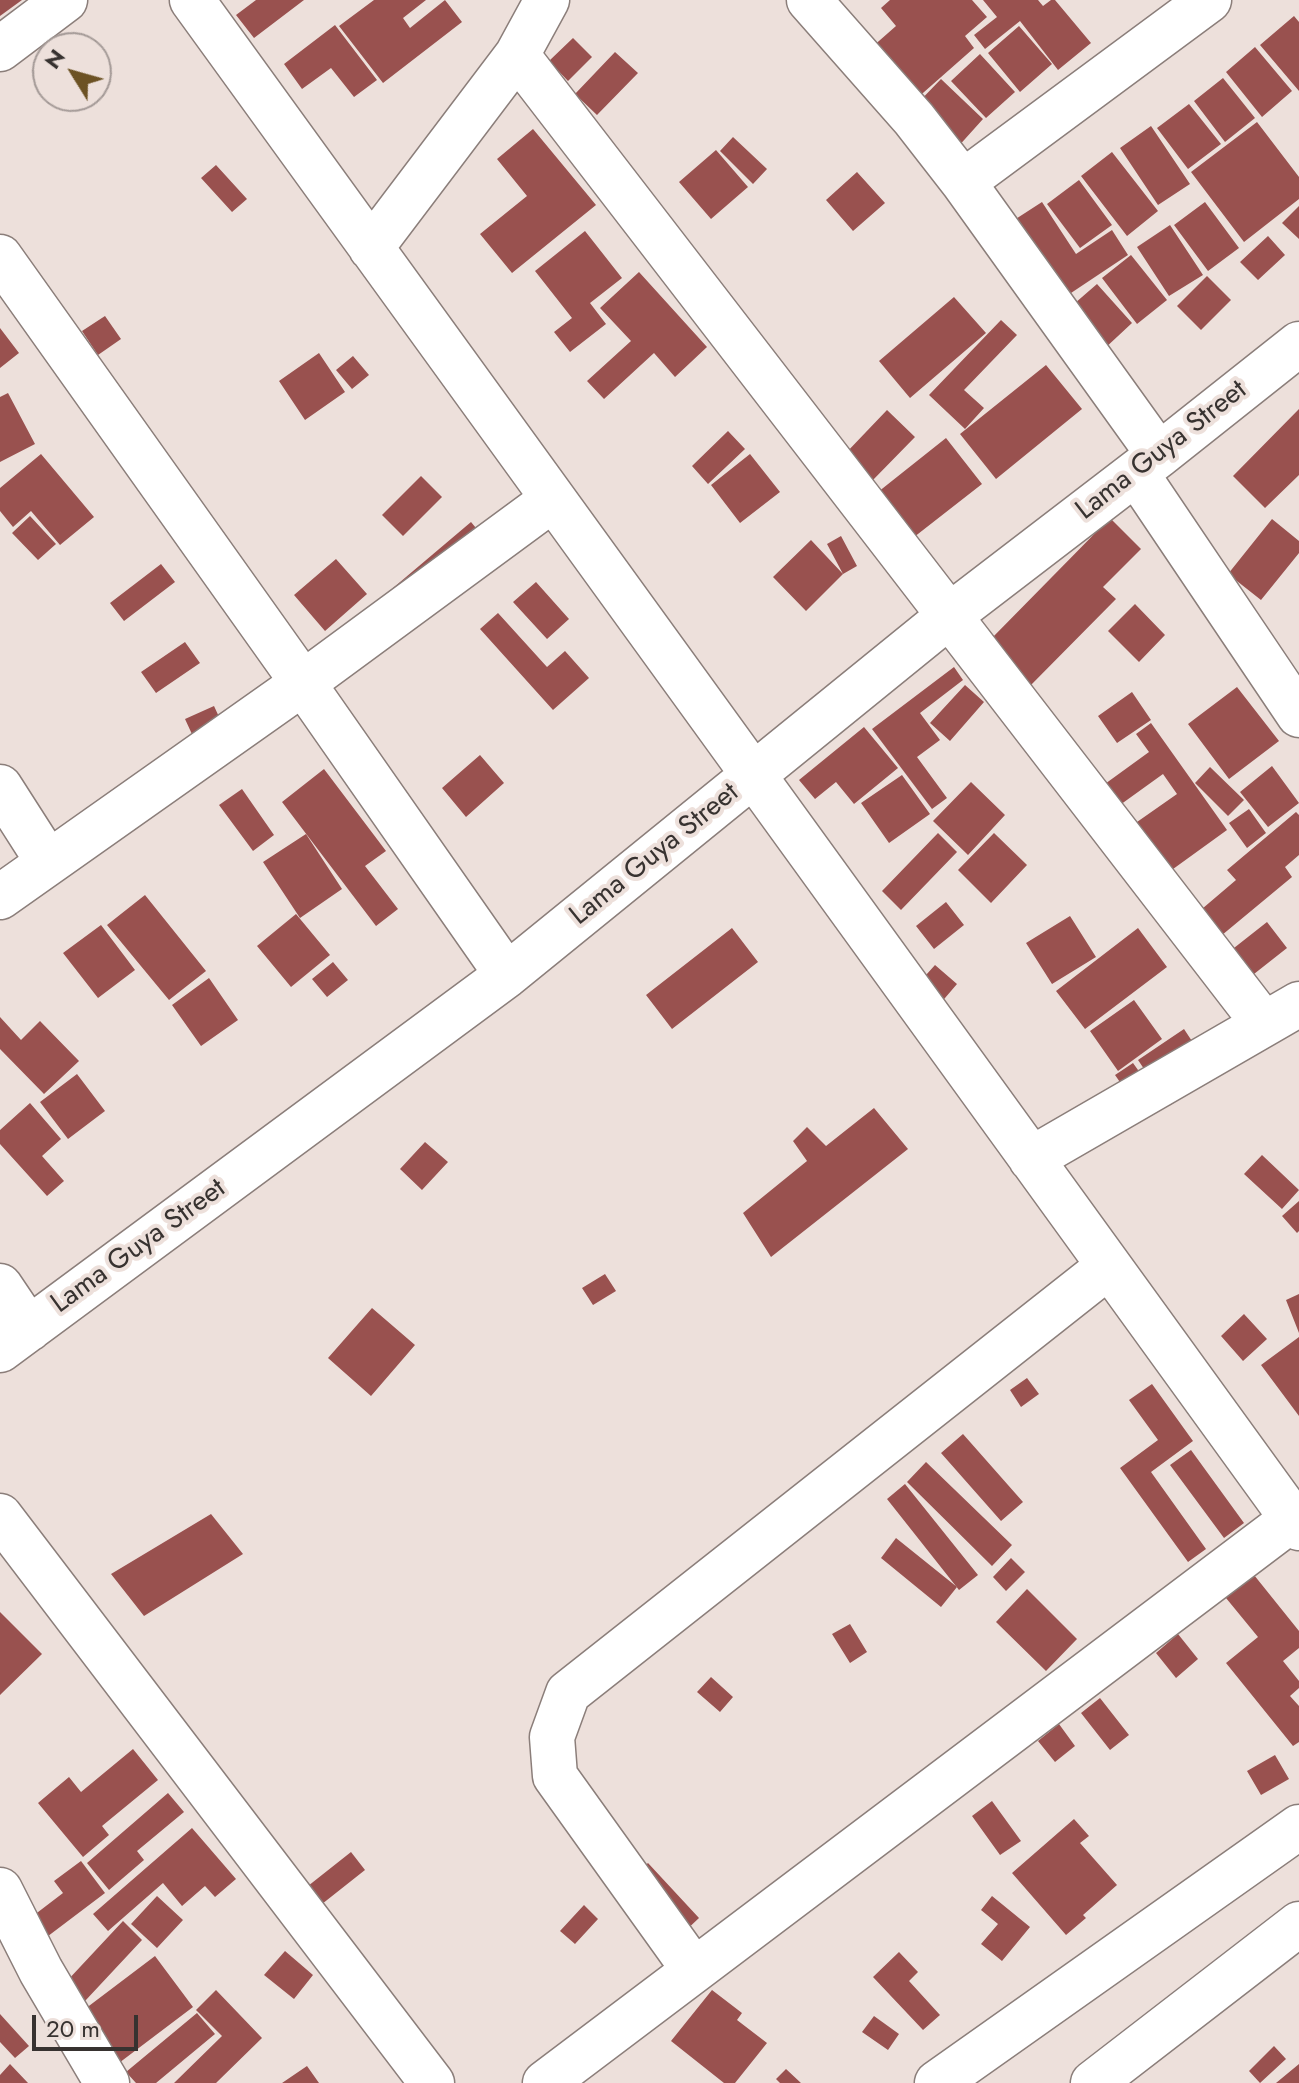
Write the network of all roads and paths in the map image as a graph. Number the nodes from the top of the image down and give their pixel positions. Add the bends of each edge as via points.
1 (65, 0) edge
2 (192, 0) edge
3 (547, 0) edge
4 (809, 0) edge
5 (1209, 0) edge
6 (0, 49) edge
7 (517, 55) junction
8 (963, 182) junction
9 (371, 248) junction
10 (0, 257) edge
11 (1299, 344) edge
12 (1148, 464) junction
13 (553, 499) junction
14 (949, 616) junction
15 (303, 683) junction
16 (1299, 715) edge
17 (753, 775) junction
18 (0, 787) edge
19 (48, 862) junction
20 (0, 897) edge
21 (507, 975) junction
22 (1281, 1014) edge
23 (1031, 1159) junction
24 (1109, 1266) junction
25 (0, 1286) edge
26 (14, 1339) edge
27 (0, 1516) edge
28 (1297, 1520) edge
29 (1299, 1827) edge
30 (0, 1890) edge
31 (1299, 1924) edge
32 (694, 1970) junction
33 (107, 2083) edge
34 (432, 2083) edge
35 (545, 2083) edge
36 (937, 2083) edge
37 (1093, 2083) edge

1 - 6 street
2 - 9 street
3 - 7 street
4 - 8 street
5 - 8 street
7 - 9 street
7 - 14 street
8 - 12 street
9 - 13 street
10 - 15 street
11 - 12 street, Lama Guya Street
12 - 14 street, Lama Guya Street
12 - 16 street
13 - 15 street
13 - 17 street
14 - 17 street, Lama Guya Street
14 - 22 street
15 - 19 street
15 - 21 street
17 - 21 street, Lama Guya Street
17 - 23 street
18 - 19 street
19 - 20 street
21 - 26 street, Lama Guya Street
22 - 23 street
23 - 24 street
24 - 28 street
24 - 32 street via 568,1693 552,1737 555,1776
25 - 26 street
27 - 34 street
28 - 32 street
29 - 36 street
30 - 33 street
31 - 37 street
32 - 35 street

